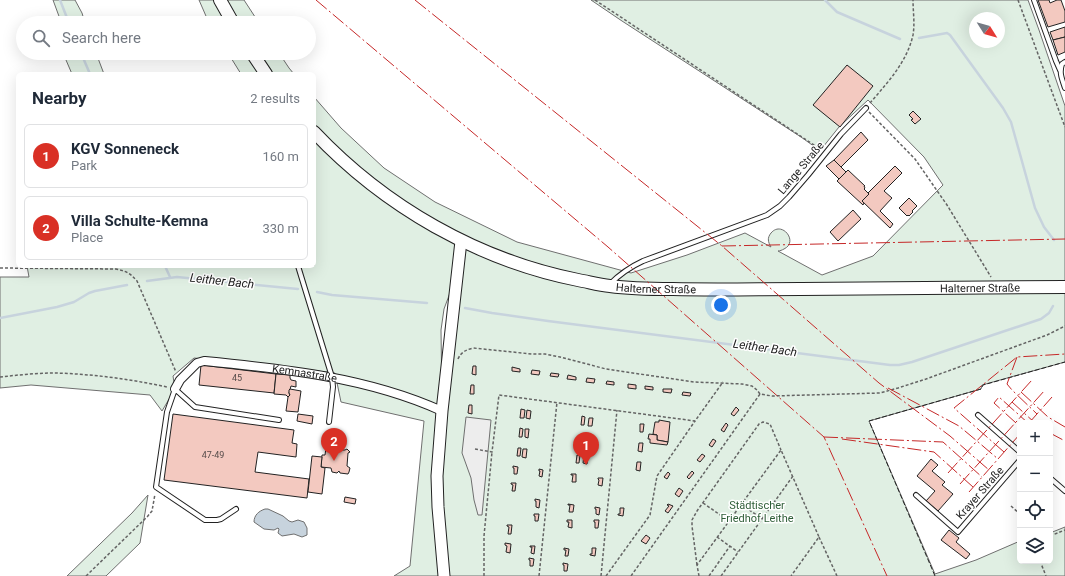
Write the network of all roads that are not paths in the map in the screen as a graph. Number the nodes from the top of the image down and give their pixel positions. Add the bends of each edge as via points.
1 (220, 0) edge
2 (1034, 0) edge
3 (229, 16) edge
4 (257, 60) edge
5 (1065, 62) edge
6 (1060, 70) junction
7 (265, 72) edge
8 (1065, 87) edge
9 (866, 108) road end
10 (316, 134) edge
11 (460, 241) junction
12 (299, 268) edge
13 (608, 286) junction
14 (1065, 287) edge
15 (332, 377) junction
16 (175, 389) junction
17 (442, 411) junction
18 (978, 415) dead end
19 (279, 420) dead end
20 (329, 422) dead end
21 (1017, 449) edge
22 (1017, 463) edge
23 (1053, 481) edge
24 (1065, 491) edge
25 (916, 495) dead end
26 (236, 509) dead end
27 (444, 576) edge

1 - 3 main road
2 - 6 lane
4 - 7 main road
5 - 6 lane
6 - 8 lane
9 - 13 lane, Lange Straße via 789,197 767,215 643,261 629,268
10 - 11 main road, Halterner Straße via 326,146 377,189
11 - 13 main road, Halterner Straße via 547,273
11 - 17 street
12 - 15 lane
13 - 14 main road, Halterner Straße via 699,290
15 - 16 street, Kemnastraße via 204,361 196,363
15 - 17 street, Kemnastraße via 394,392
15 - 20 lane
16 - 19 lane via 195,407
16 - 26 lane via 167,412 156,487 205,520 221,519
17 - 27 street via 437,476
18 - 21 lane
22 - 25 lane, Krayer Straße via 958,532
23 - 24 lane

